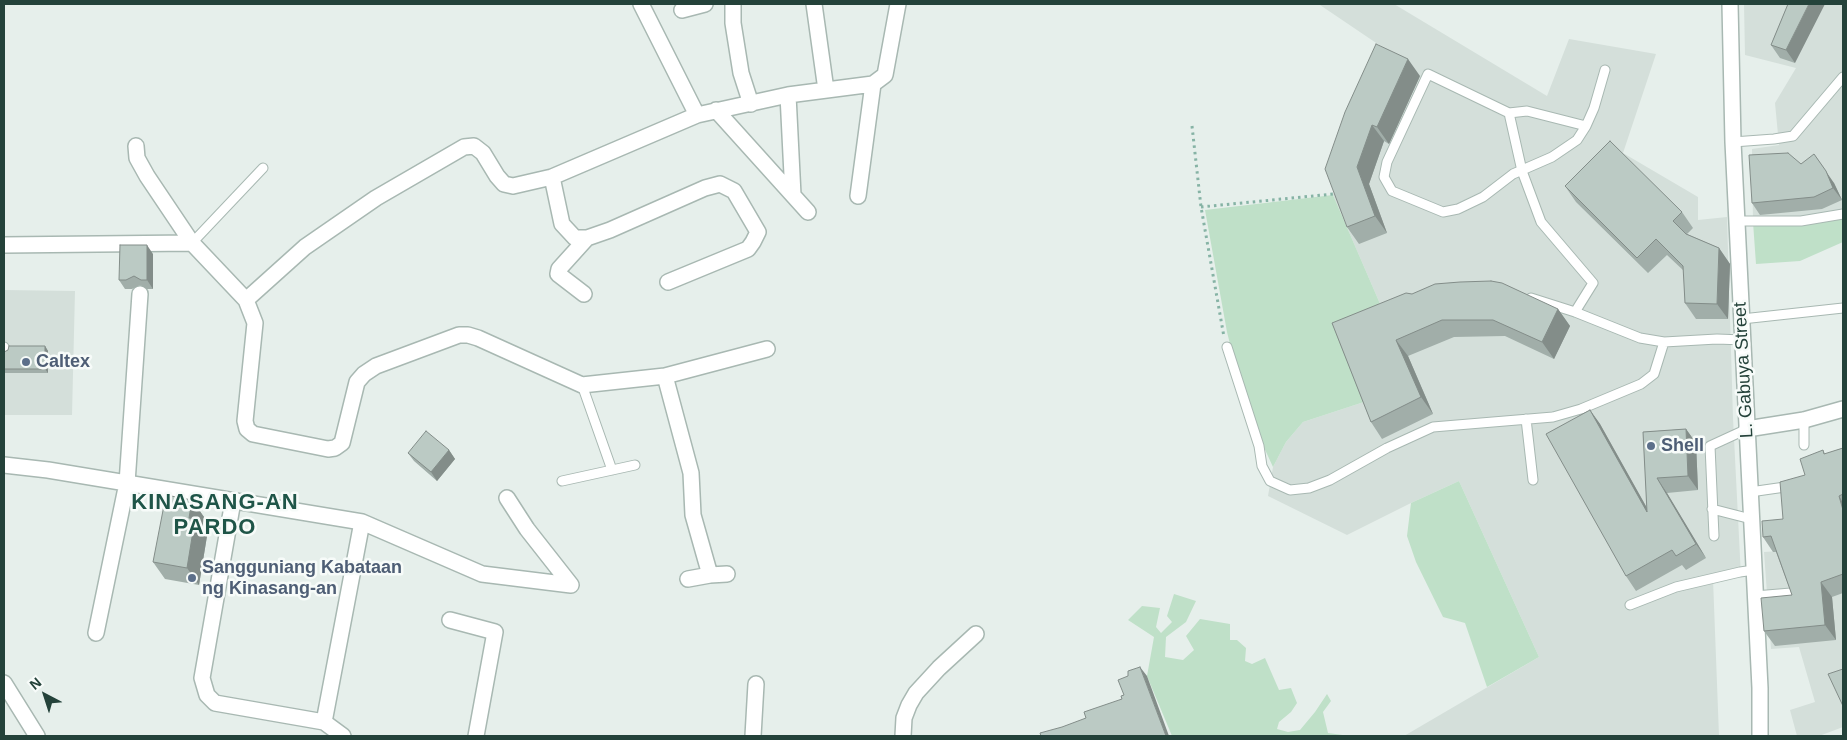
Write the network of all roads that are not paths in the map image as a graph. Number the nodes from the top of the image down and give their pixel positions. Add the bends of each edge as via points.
1 (641, 4) edge
2 (704, 4) edge
3 (733, 4) edge
4 (814, 4) edge
5 (898, 4) edge
6 (1730, 4) edge
7 (682, 10) dead end
8 (1605, 70) dead end
9 (1843, 77) edge
10 (873, 84) junction
11 (826, 90) junction
12 (788, 95) junction
13 (751, 104) junction
14 (716, 110) junction
15 (1509, 114) junction
16 (696, 115) junction
17 (1586, 126) junction
18 (1733, 142) junction
19 (136, 146) dead end
20 (263, 168) dead end
21 (1522, 171) junction
22 (552, 177) junction
23 (793, 196) junction
24 (858, 196) dead end
25 (808, 212) dead end
26 (1843, 214) edge
27 (1737, 223) junction
28 (587, 238) junction
29 (192, 243) junction
30 (4, 244) edge
31 (668, 282) dead end
32 (140, 294) dead end
33 (584, 294) dead end
34 (1525, 296) edge
35 (246, 300) junction
36 (1843, 308) edge
37 (1575, 312) junction
38 (1742, 319) junction
39 (1743, 340) junction
40 (1664, 342) junction
41 (1227, 347) road end
42 (768, 349) dead end
43 (665, 376) junction
44 (582, 385) junction
45 (1843, 409) edge
46 (1526, 419) junction
47 (1804, 420) junction
48 (1747, 430) junction
49 (1804, 445) dead end
50 (4, 465) edge
51 (634, 465) dead end
52 (612, 470) junction
53 (1533, 480) dead end
54 (562, 482) dead end
55 (127, 483) junction
56 (1799, 484) edge
57 (1750, 492) junction
58 (507, 498) dead end
59 (233, 501) junction
60 (1712, 509) junction
61 (1751, 518) junction
62 (362, 522) junction
63 (1714, 536) dead end
64 (1754, 570) junction
65 (727, 574) dead end
66 (710, 575) junction
67 (688, 579) dead end
68 (1791, 593) edge
69 (1760, 604) junction
70 (1630, 605) dead end
71 (450, 620) dead end
72 (96, 633) dead end
73 (976, 634) dead end
74 (4, 683) edge
75 (756, 684) dead end
76 (324, 722) junction
77 (37, 736) edge
78 (343, 736) edge
79 (476, 736) edge
80 (754, 736) edge
81 (903, 736) edge
82 (1760, 736) edge

1 - 16 street
2 - 7 street
3 - 13 street via 741,72
4 - 11 street
5 - 10 street via 885,75
6 - 18 street, L. Gabuya Street
8 - 17 lane
9 - 18 lane via 1792,136
10 - 11 street
10 - 24 street
11 - 12 street
12 - 13 street
12 - 23 street
13 - 14 street
14 - 16 street
14 - 23 street
15 - 17 lane via 1527,111
15 - 21 lane
15 - 21 lane via 1428,74 1387,162 1384,177 1392,191 1443,212 1458,209
16 - 22 street
17 - 21 lane via 1577,140 1552,157
18 - 27 street, L. Gabuya Street
19 - 29 street via 147,176
20 - 29 lane
21 - 37 lane via 1541,222 1593,283
22 - 28 street via 562,224 575,238
22 - 35 street via 513,186 504,184 483,153 474,146 464,147 376,198 305,247
23 - 25 street
26 - 27 lane via 1801,221
27 - 38 street, L. Gabuya Street
28 - 31 street via 705,188 720,184 734,191 758,232 748,249
28 - 33 street via 558,274
29 - 30 street
29 - 35 street
32 - 55 street
34 - 37 lane
35 - 44 street via 255,323 245,421 252,434 335,448 342,443 357,382 364,374 376,366 459,335 478,338
36 - 38 lane
37 - 40 lane via 1640,338
38 - 39 street, L. Gabuya Street
39 - 40 lane
39 - 48 street, L. Gabuya Street
40 - 46 lane via 1654,374 1641,384 1572,412
41 - 46 lane via 1259,446 1262,466 1270,481 1290,490 1309,488 1330,480 1387,448 1433,428
42 - 43 street
43 - 44 street
43 - 66 street via 691,473 693,515
44 - 52 lane
45 - 47 street
46 - 53 lane
47 - 48 street
47 - 49 lane
48 - 57 street, L. Gabuya Street
48 - 60 lane via 1710,446
50 - 55 street
51 - 52 lane
52 - 54 lane
55 - 59 street
55 - 72 street
56 - 57 lane
57 - 61 street, L. Gabuya Street
58 - 62 street via 526,529 571,585 482,574
59 - 62 street
59 - 76 street via 202,678 207,694 215,703
60 - 61 lane
60 - 63 lane
61 - 64 street, L. Gabuya Street
62 - 76 street
64 - 69 street, L. Gabuya Street
64 - 70 lane via 1676,587
65 - 66 street
66 - 67 street
68 - 69 lane
69 - 82 street, L. Gabuya Street
71 - 79 street via 495,632
73 - 81 street via 916,693 904,718
74 - 77 street
75 - 80 street
76 - 78 street

